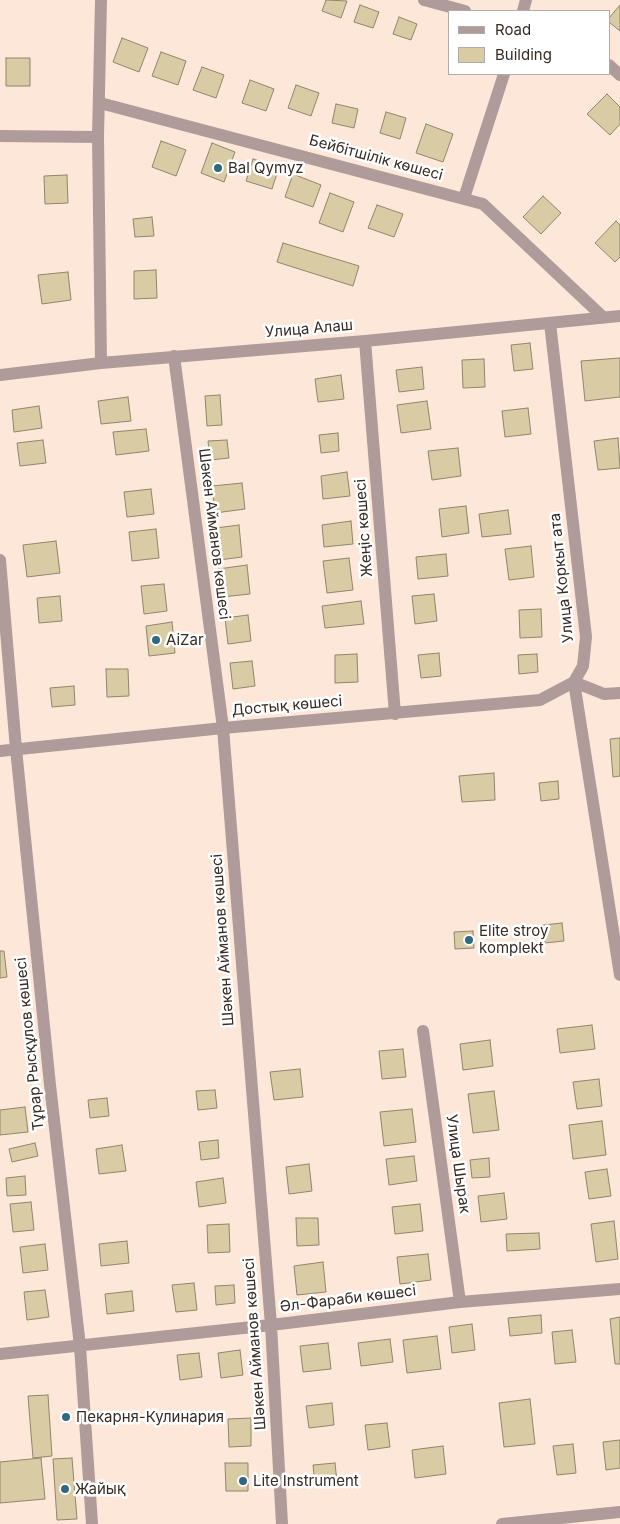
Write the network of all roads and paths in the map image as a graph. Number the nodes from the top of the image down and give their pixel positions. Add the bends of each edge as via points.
1 (101, 0) edge
2 (424, 0) edge
3 (461, 10) edge
4 (610, 66) edge
5 (504, 75) edge
6 (620, 75) edge
7 (100, 103) junction
8 (0, 136) edge
9 (98, 137) junction
10 (464, 198) junction
11 (620, 316) edge
12 (603, 318) junction
13 (550, 323) junction
14 (365, 341) junction
15 (174, 356) junction
16 (101, 363) junction
17 (0, 375) edge
18 (0, 560) edge
19 (574, 682) junction
20 (620, 693) edge
21 (395, 714) junction
22 (223, 728) junction
23 (16, 750) junction
24 (0, 751) edge
25 (620, 976) edge
26 (423, 1031) dead end
27 (620, 1289) edge
28 (460, 1302) junction
29 (271, 1325) junction
30 (80, 1346) junction
31 (0, 1354) edge
32 (620, 1512) edge
33 (92, 1524) edge
34 (282, 1524) edge
35 (502, 1524) edge

1 - 7 street
2 - 3 street
4 - 6 street
5 - 10 street
7 - 9 street
7 - 10 street, Бейбітшілік көшесі
8 - 9 street
9 - 16 street
10 - 12 street, Бейбітшілік көшесі via 483,204
11 - 12 street, Улица Алаш
12 - 13 street, Улица Алаш
13 - 14 street, Улица Алаш
13 - 19 street, Улица Коркыт ата via 586,637 583,666
14 - 15 street, Улица Алаш
14 - 21 street, Жеңіс көшесі
15 - 16 street, Улица Алаш
15 - 22 street, Шәкен Айманов көшесі
16 - 17 street, Улица Алаш
18 - 23 street, Тұрар Рысқұлов көшесі
19 - 20 street via 604,694
19 - 21 street, Достық көшесі via 540,700
19 - 25 street
21 - 22 street, Достық көшесі
22 - 23 street, Достық көшесі
22 - 29 street, Шәкен Айманов көшесі
23 - 24 street, Достық көшесі
23 - 30 street, Тұрар Рысқұлов көшесі
26 - 28 street, Улица Шырак
27 - 28 street, Әл-Фараби көшесі
28 - 29 street, Әл-Фараби көшесі
29 - 30 street, Әл-Фараби көшесі
29 - 34 street, Шәкен Айманов көшесі
30 - 31 street, Әл-Фараби көшесі
30 - 33 street, Тұрар Рысқұлов көшесі
32 - 35 street

